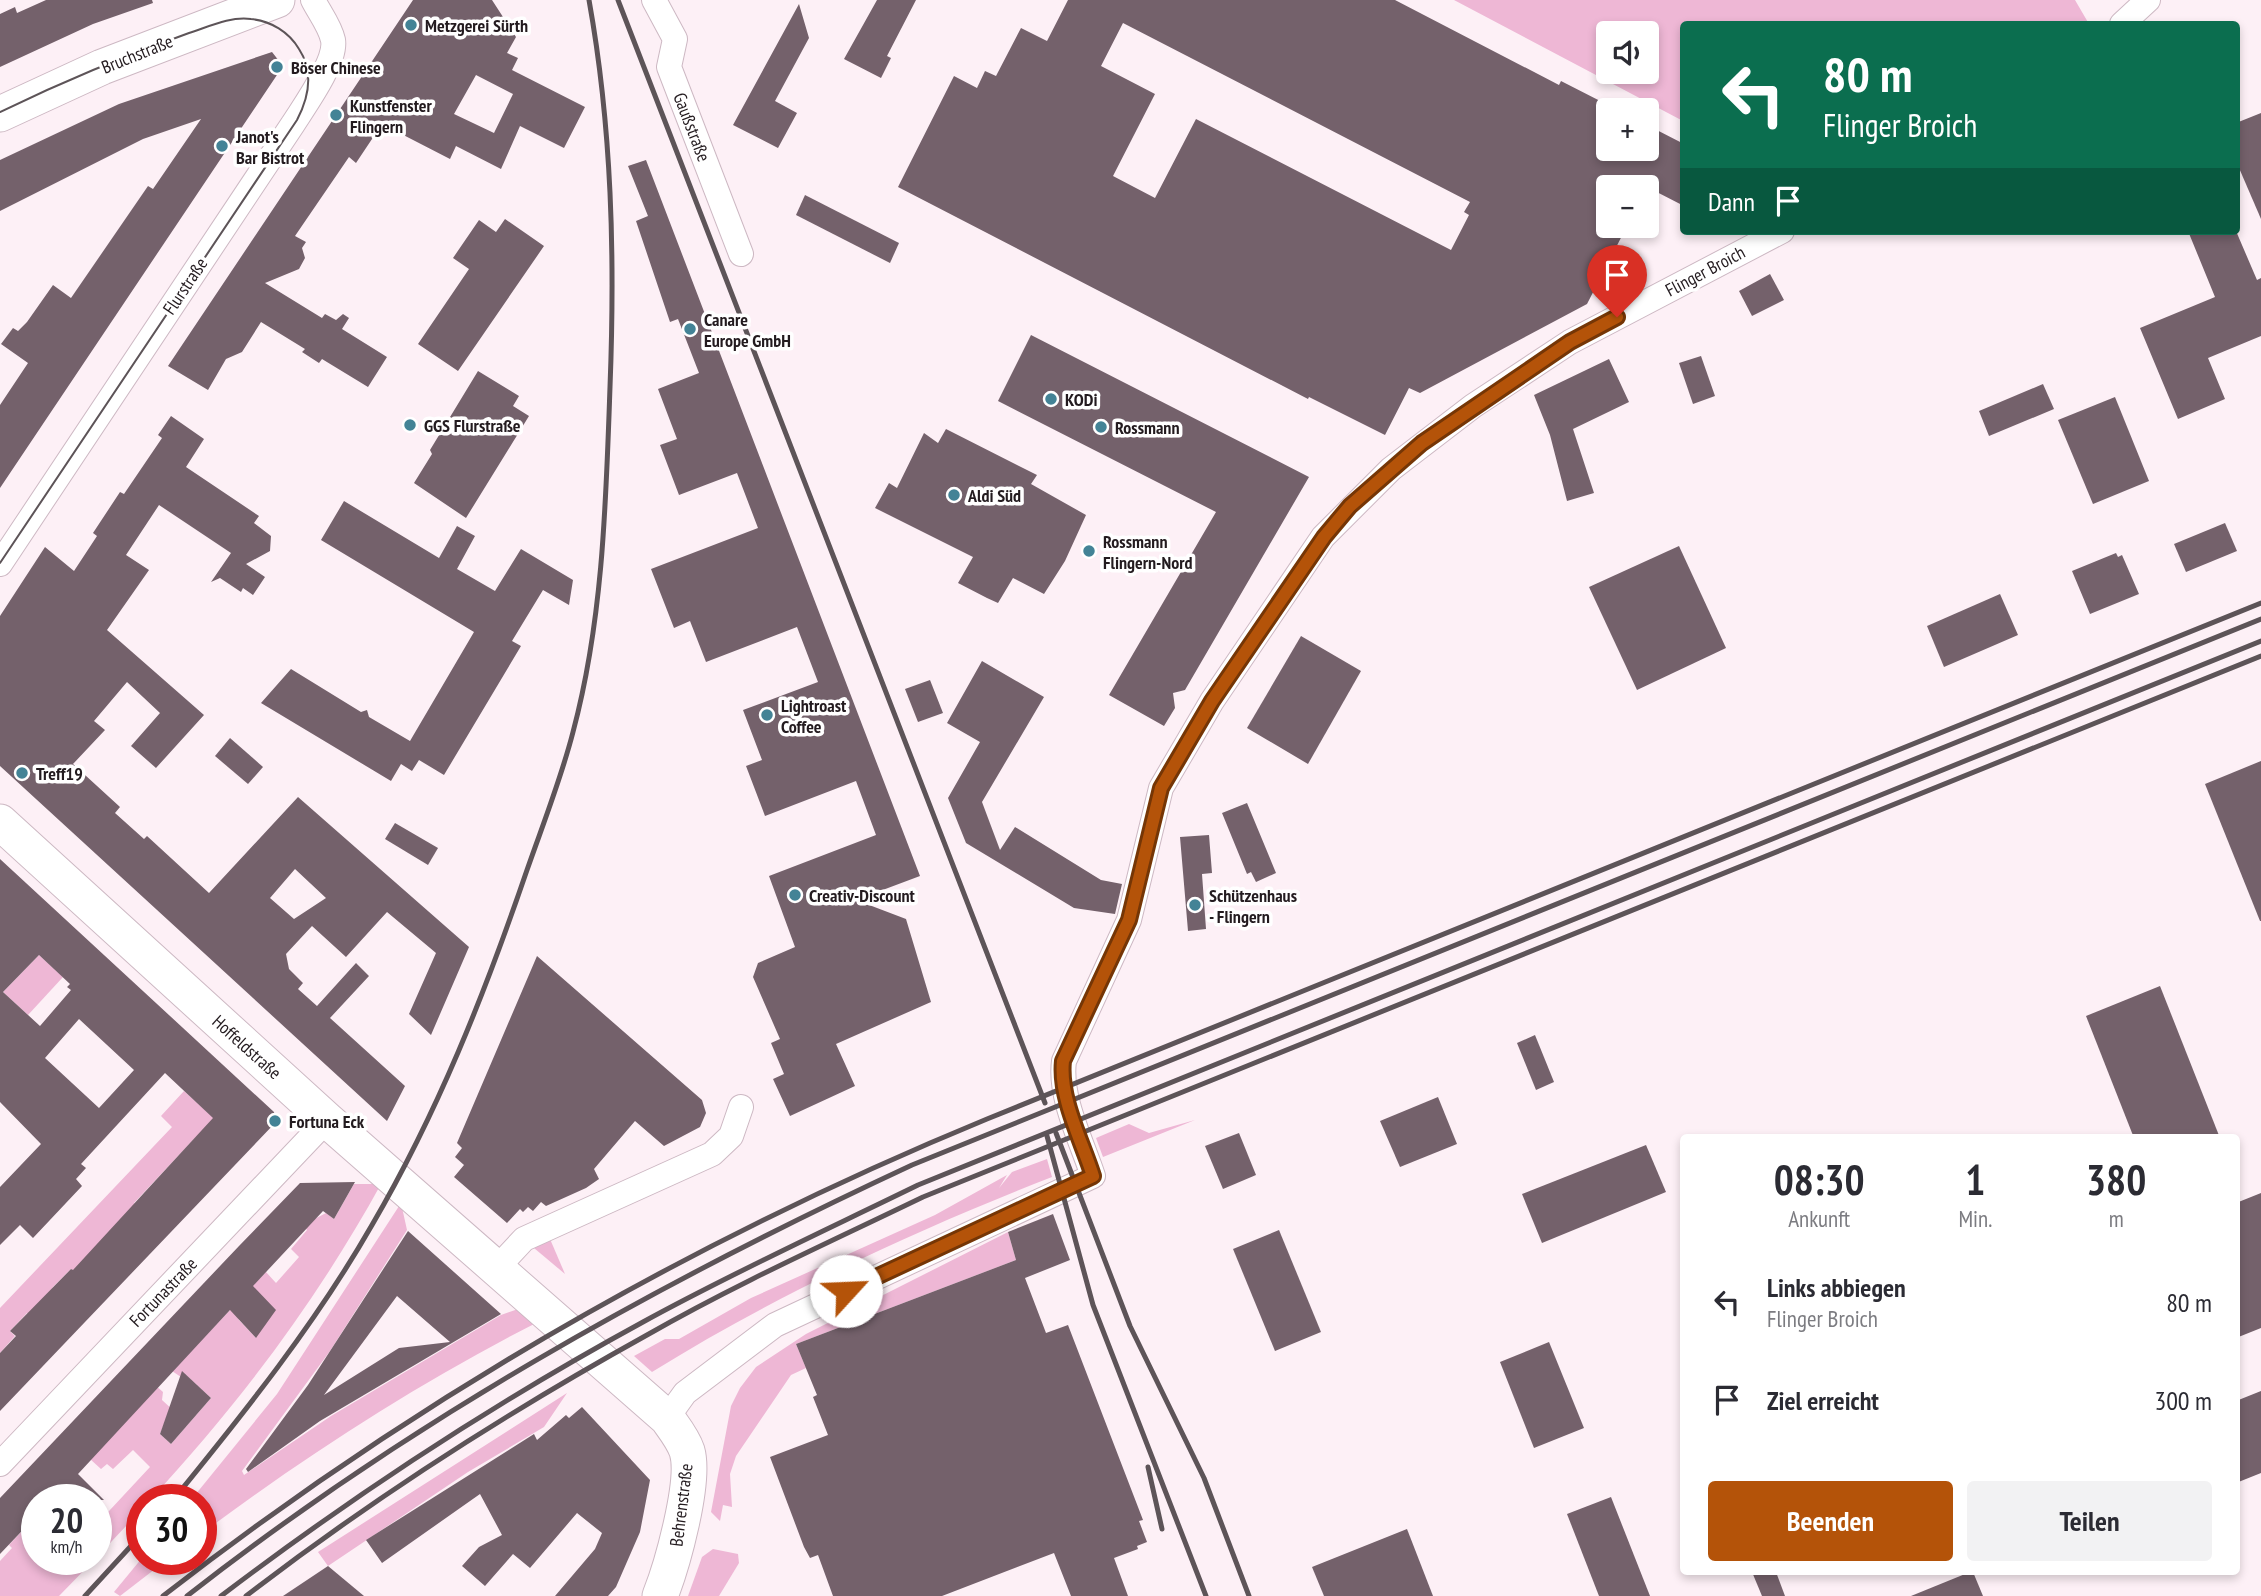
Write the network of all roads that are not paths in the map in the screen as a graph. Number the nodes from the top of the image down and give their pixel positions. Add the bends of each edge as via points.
1 (276, 0) edge
2 (313, 0) edge
3 (654, 0) edge
4 (2148, 0) edge
5 (2125, 21) edge
6 (0, 114) edge
7 (1774, 235) edge
8 (741, 254) dead end
9 (0, 564) edge
10 (0, 821) edge
11 (741, 1107) dead end
12 (327, 1119) junction
13 (497, 1268) junction
14 (667, 1418) junction
15 (0, 1464) edge
16 (660, 1596) edge

1 - 6 street, Bruchstraße via 102,68
2 - 9 street, Flurstraße via 334,42 324,72
3 - 8 street, Gaußstraße via 675,39 669,67
4 - 5 street
7 - 14 street, Flinger Broich via 1570,342 1422,443 1350,506 1324,537 1233,669 1161,788 1123,932 1063,1061 1068,1098 1093,1176 775,1325 685,1393
10 - 12 street, Hoffeldstraße
11 - 13 street via 731,1136 712,1154 524,1239
12 - 13 street, Hoffeldstraße
12 - 15 street, Fortunastraße
13 - 14 street, Hoffeldstraße
14 - 16 street, Behrenstraße via 684,1443 688,1466 675,1556

